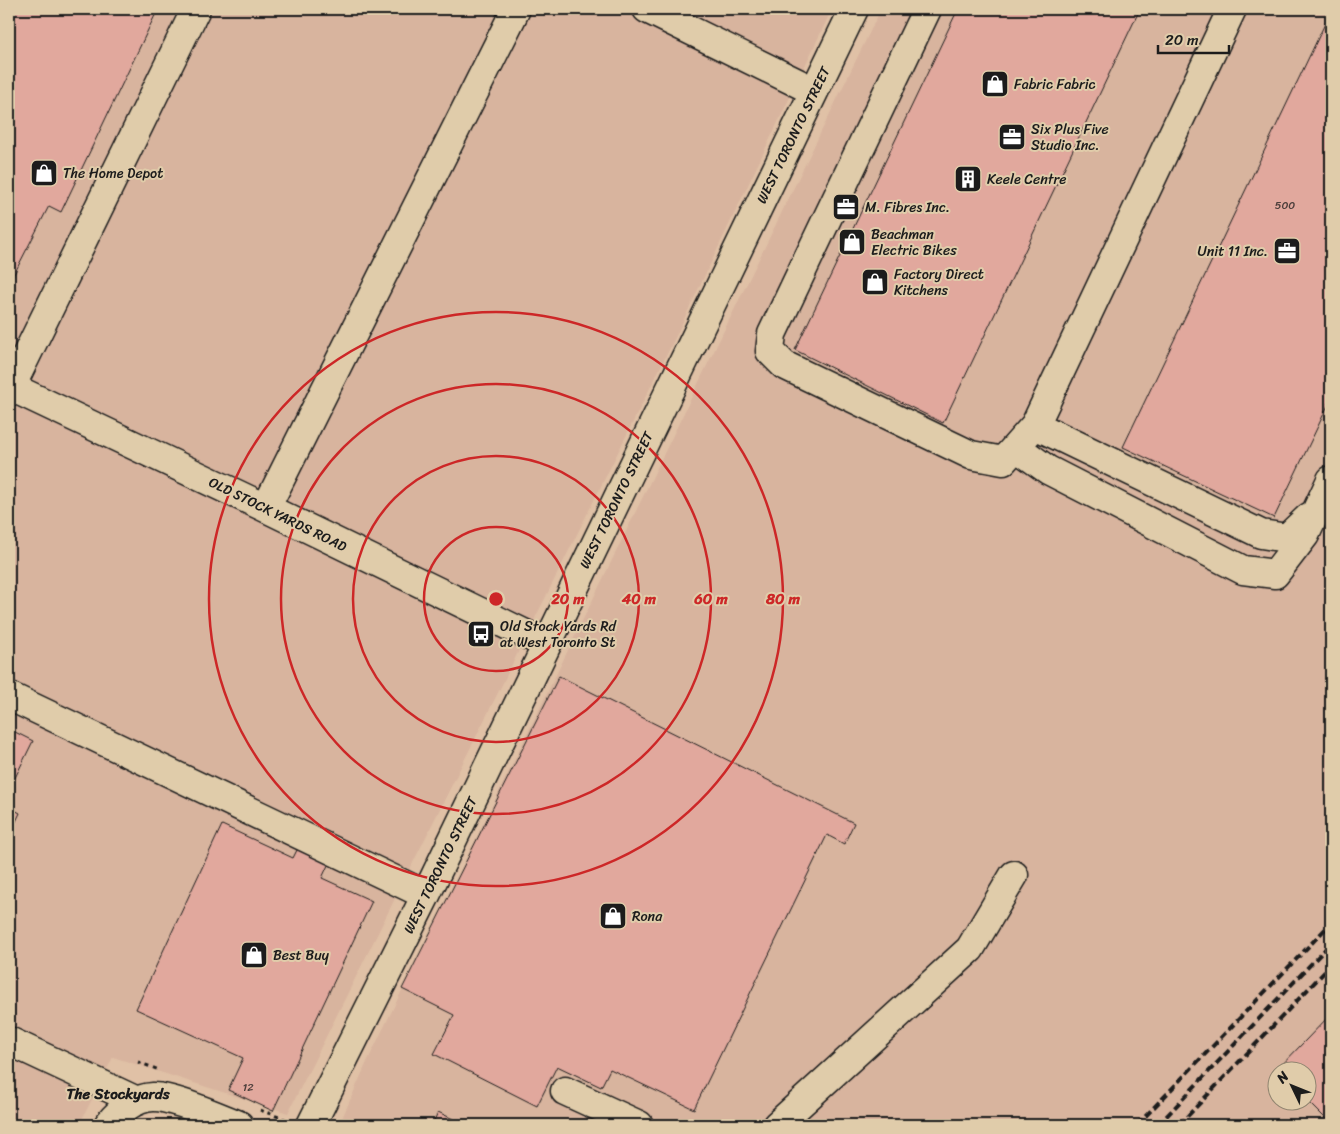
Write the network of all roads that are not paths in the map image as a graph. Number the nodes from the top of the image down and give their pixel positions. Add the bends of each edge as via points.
1 (196, 9) edge
2 (516, 9) edge
3 (647, 9) edge
4 (854, 9) edge
5 (927, 9) edge
6 (1232, 9) edge
7 (814, 92) junction
8 (9, 388) edge
9 (1035, 425) junction
10 (1016, 447) junction
11 (1331, 474) edge
12 (1331, 480) edge
13 (266, 508) junction
14 (546, 644) junction
15 (9, 696) edge
16 (1014, 875) dead end
17 (426, 895) junction
18 (9, 1041) edge
19 (565, 1091) dead end
20 (137, 1102) junction
21 (108, 1125) edge
22 (239, 1125) edge
23 (311, 1125) edge
24 (639, 1125) edge
25 (777, 1125) edge

1 - 8 street
2 - 13 street
3 - 7 street
4 - 7 street, WEST TORONTO STREET
5 - 10 street via 772,334 770,351 784,365 971,455 1004,461
6 - 9 street
7 - 14 street, WEST TORONTO STREET
8 - 13 street, OLD STOCK YARDS ROAD
9 - 10 street
9 - 11 street via 1261,534 1287,538 1312,514
10 - 12 street via 1048,470 1243,570 1275,574 1305,535
13 - 14 street, OLD STOCK YARDS ROAD
14 - 17 street, WEST TORONTO STREET
15 - 17 street
16 - 25 street via 970,949
17 - 23 street, WEST TORONTO STREET
18 - 20 street
19 - 24 street
20 - 21 street via 118,1112
20 - 22 street via 154,1097 177,1102

